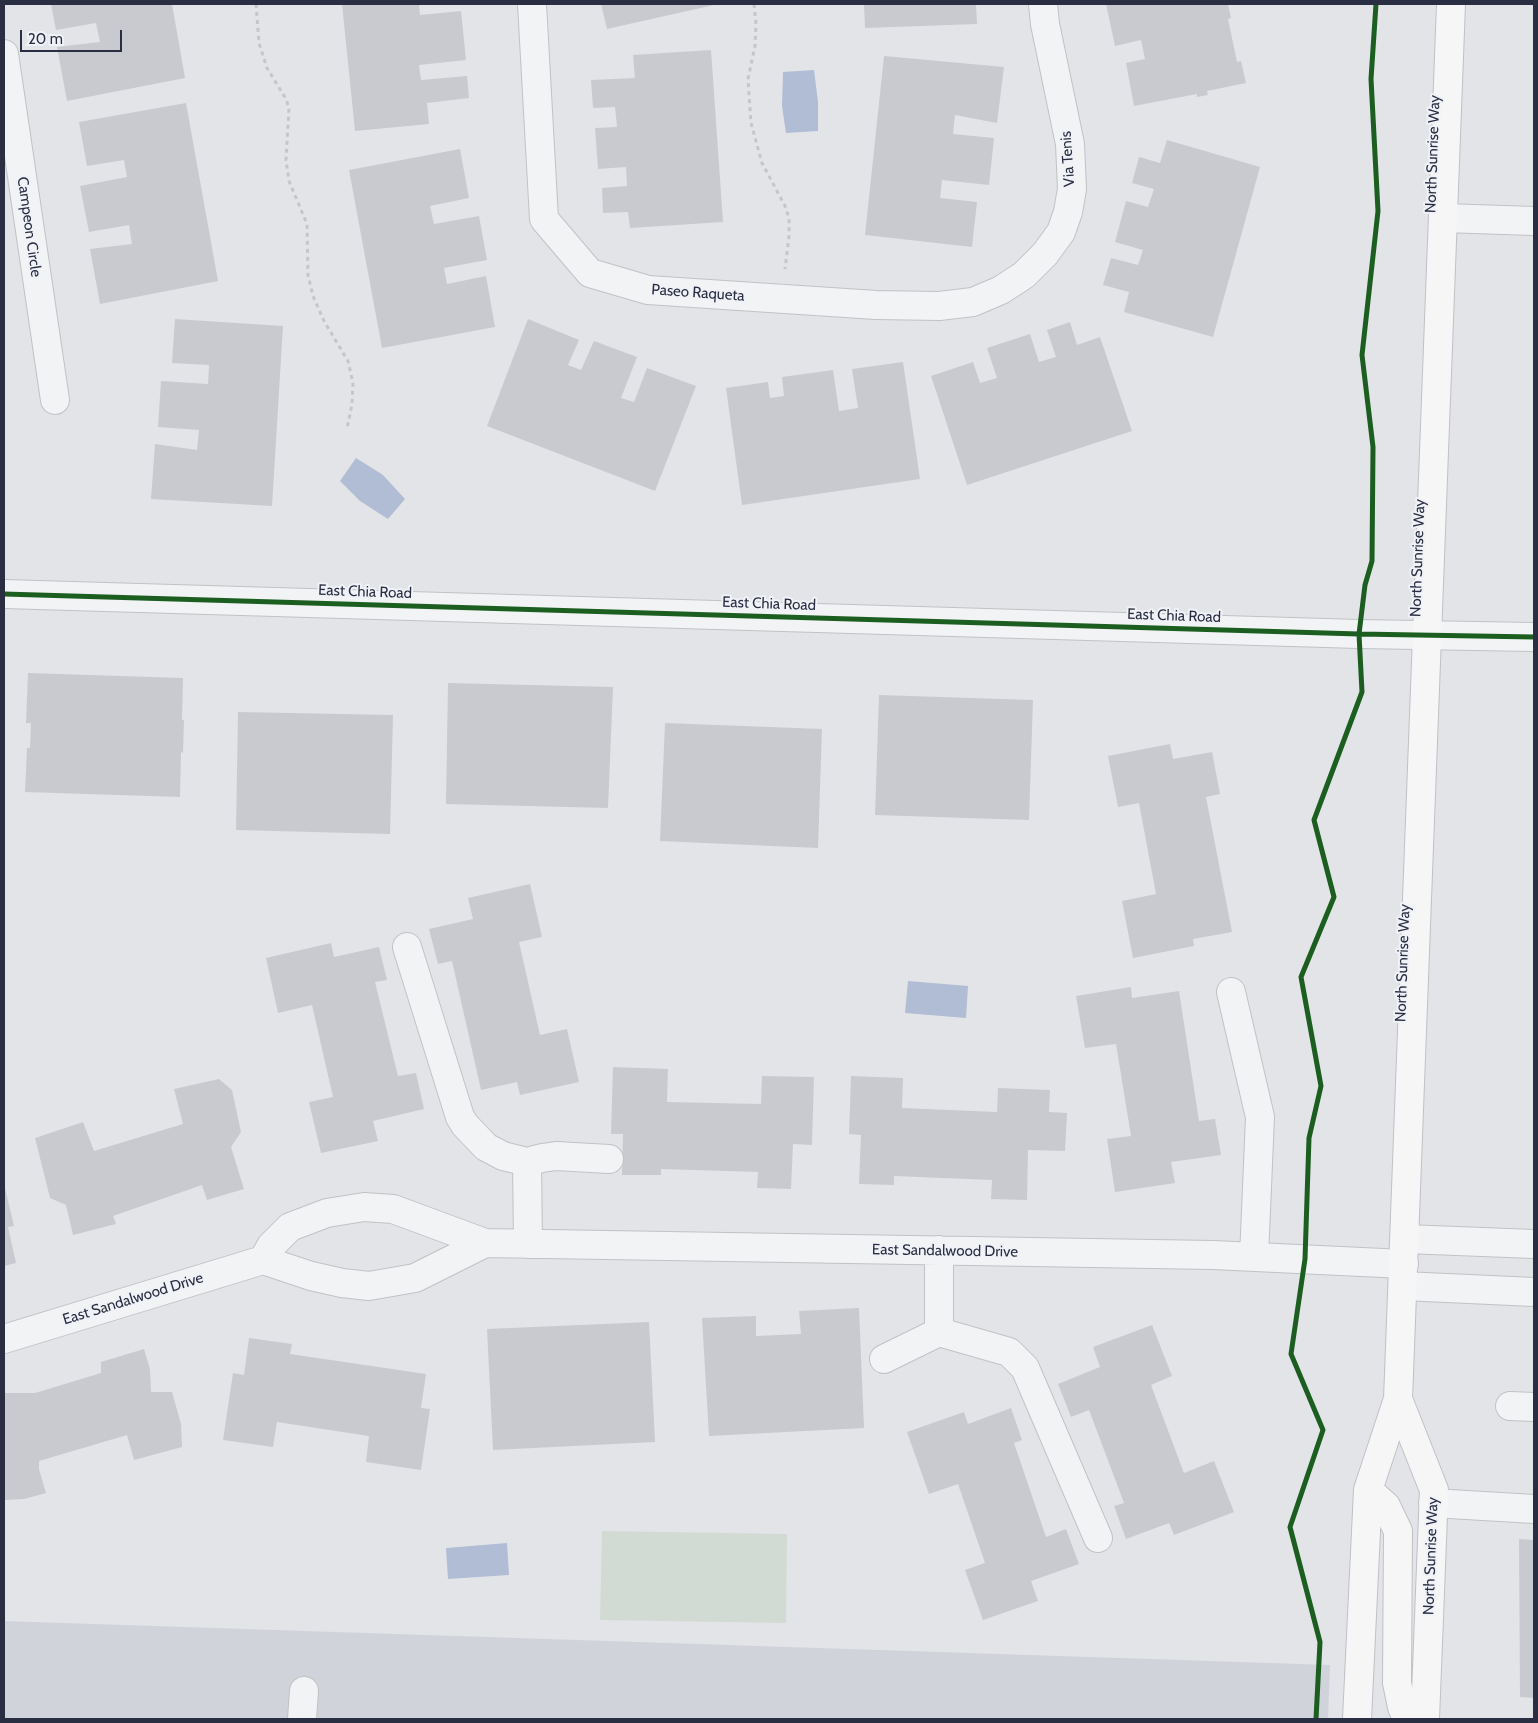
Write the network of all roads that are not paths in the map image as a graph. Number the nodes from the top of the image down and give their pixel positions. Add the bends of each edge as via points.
1 (532, 4) edge
2 (1043, 4) edge
3 (1451, 4) edge
4 (4, 54) edge
5 (1443, 218) junction
6 (1534, 221) edge
7 (1001, 290) joint
8 (55, 400) dead end
9 (4, 594) edge
10 (1428, 635) junction
11 (1534, 637) edge
12 (407, 947) dead end
13 (1231, 992) dead end
14 (610, 1159) dead end
15 (527, 1162) junction
16 (485, 1243) junction
17 (528, 1244) junction
18 (1534, 1244) edge
19 (939, 1250) junction
20 (1254, 1257) junction
21 (263, 1260) junction
22 (1404, 1263) junction
23 (1534, 1292) edge
24 (938, 1332) junction
25 (4, 1339) edge
26 (884, 1359) dead end
27 (1398, 1399) junction
28 (1368, 1490) junction
29 (1433, 1504) junction
30 (1534, 1509) edge
31 (1098, 1538) dead end
32 (304, 1691) dead end
33 (302, 1719) edge
34 (1357, 1719) edge
35 (1407, 1719) edge
36 (1425, 1719) edge

1 - 7 street, Paseo Raqueta via 544,219 590,273 648,290 876,305 939,306 973,302
2 - 7 street, Via Tenis via 1070,144 1072,189 1061,232 1024,275
3 - 5 main road, North Sunrise Way
4 - 8 street, Campeon Circle
5 - 6 street
5 - 10 main road, North Sunrise Way
9 - 10 street, East Chia Road
10 - 11 street, East Chia Road
10 - 22 main road, North Sunrise Way
12 - 15 street via 460,1117 486,1147 503,1156
13 - 20 street via 1260,1117
14 - 15 street via 556,1156
15 - 17 street
16 - 17 street, East Sandalwood Drive
16 - 21 street, East Sandalwood Drive via 415,1278 369,1286 310,1276
16 - 21 street, East Sandalwood Drive via 394,1209 364,1207 327,1213 290,1227 271,1246
17 - 19 street, East Sandalwood Drive
18 - 22 street
19 - 20 street, East Sandalwood Drive
19 - 24 street
20 - 22 street, East Sandalwood Drive
21 - 25 street, East Sandalwood Drive
22 - 23 street
22 - 27 main road, North Sunrise Way
24 - 26 street
24 - 31 street via 1010,1352 1026,1368
27 - 28 main road, North Sunrise Way
27 - 29 main road, North Sunrise Way via 1434,1490
28 - 34 main road, North Sunrise Way
28 - 35 main road via 1386,1506 1398,1531 1398,1683
29 - 30 street
29 - 36 main road, North Sunrise Way
32 - 33 street

